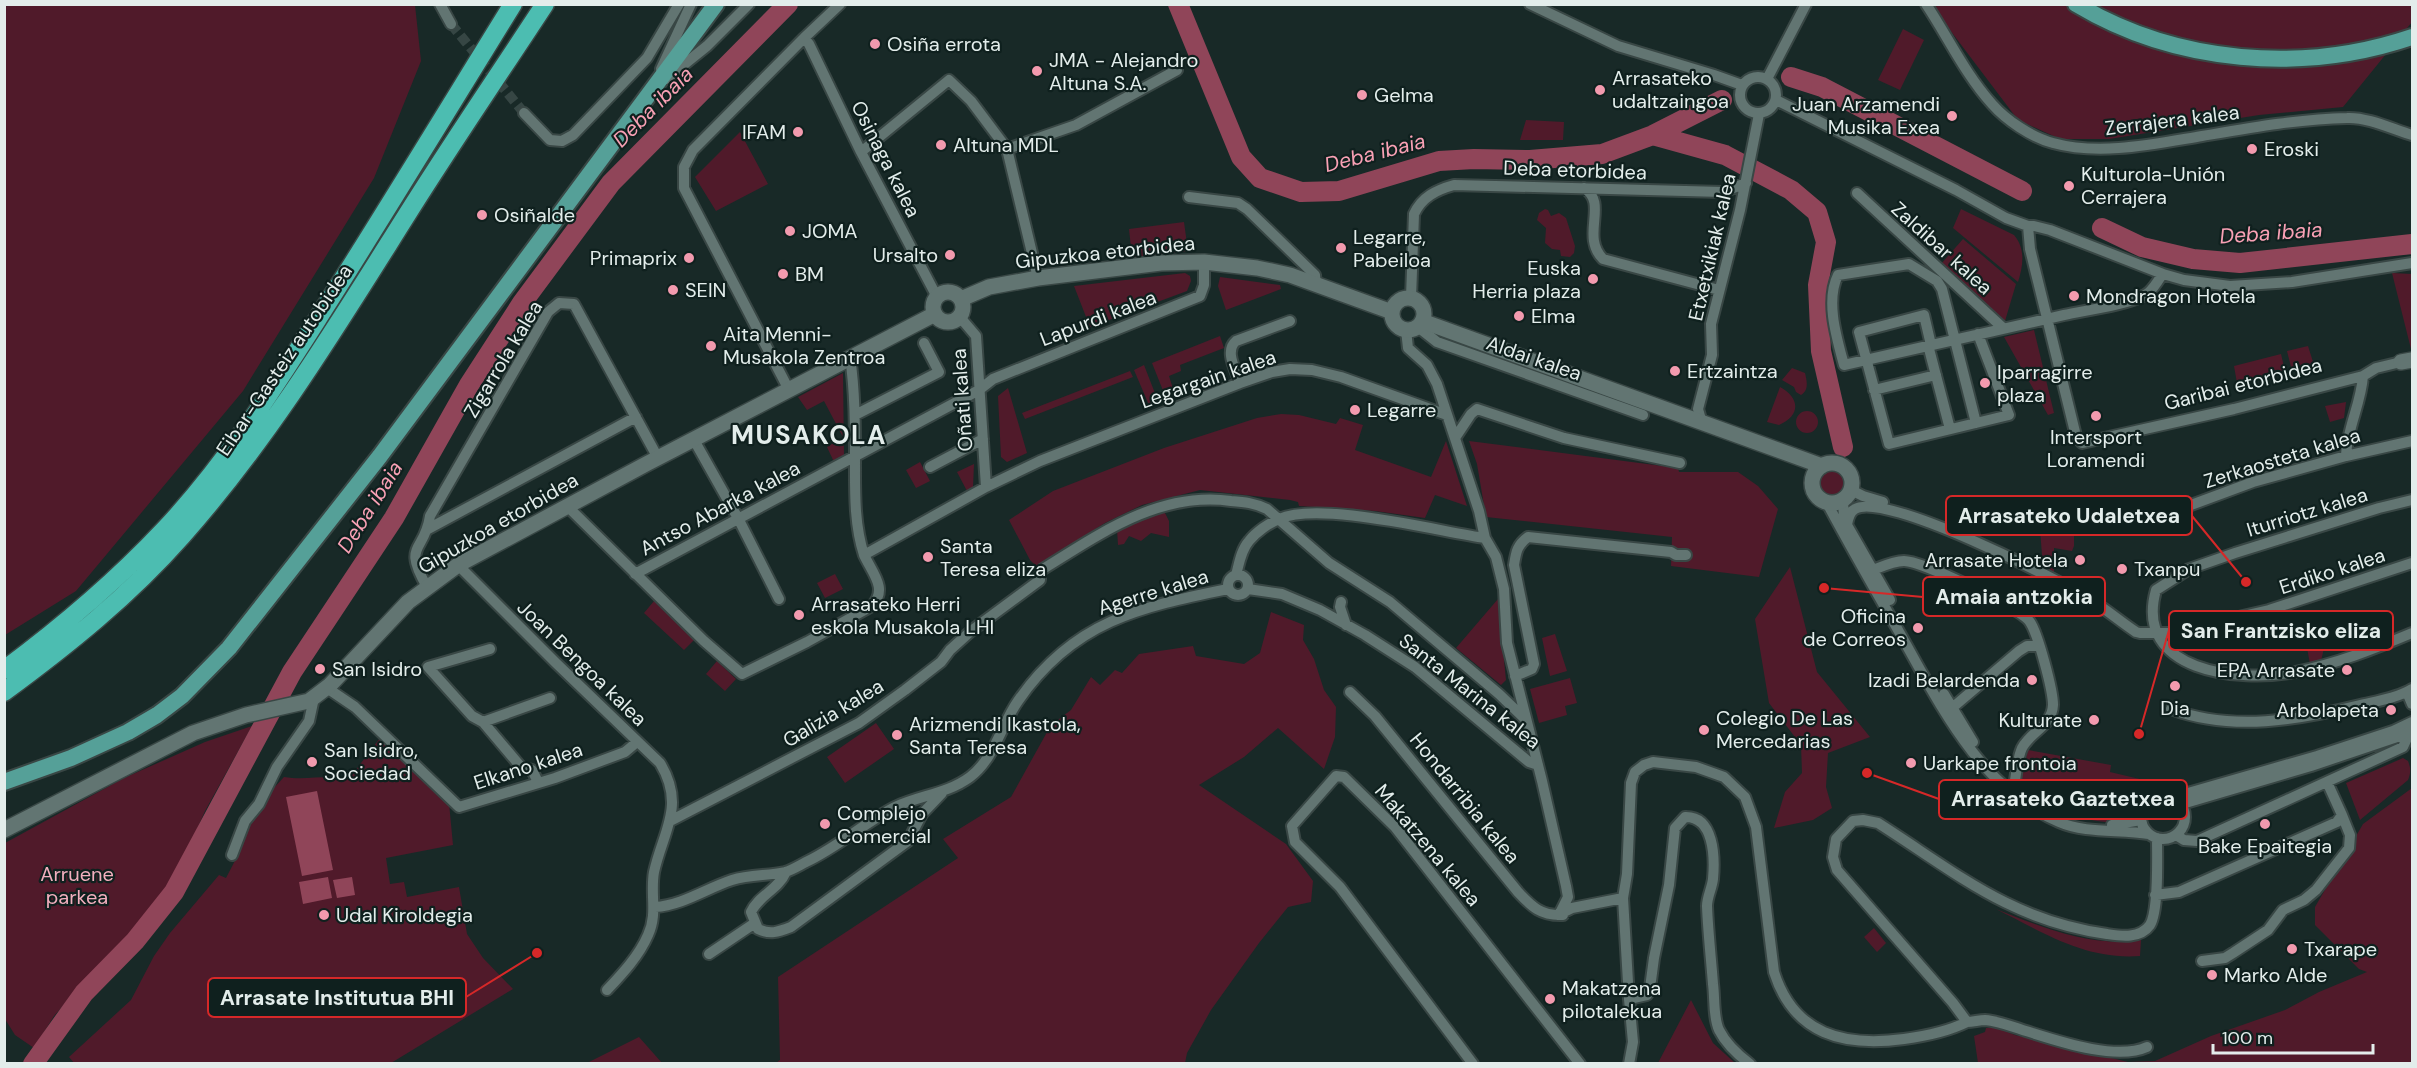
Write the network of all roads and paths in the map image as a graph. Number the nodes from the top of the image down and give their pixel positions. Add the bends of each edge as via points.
1 (440, 4) edge
2 (513, 4) edge
3 (545, 4) edge
4 (679, 4) edge
5 (691, 4) edge
6 (716, 4) edge
7 (749, 4) edge
8 (840, 4) edge
9 (1530, 4) edge
10 (1806, 4) edge
11 (1926, 4) edge
12 (2076, 4) edge
13 (451, 24) tunnel mouth
14 (2412, 37) edge
15 (804, 38) junction
16 (1177, 70) dead end
17 (1767, 79) junction
18 (1742, 85) junction
19 (652, 90) junction
20 (1776, 100) junction
21 (524, 113) tunnel mouth
22 (1759, 114) junction
23 (2412, 135) edge
24 (1007, 149) junction
25 (861, 152) junction
26 (1746, 183) junction
27 (1584, 188) junction
28 (1607, 188) junction
29 (1723, 192) junction
30 (1857, 193) dead end
31 (1189, 197) dead end
32 (1594, 200) junction
33 (1740, 210) junction
34 (2028, 226) junction
35 (1204, 262) junction
36 (2412, 263) edge
37 (2385, 268) junction
38 (2412, 270) edge
39 (2163, 274) junction
40 (1038, 278) junction
41 (1316, 284) junction
42 (1719, 290) junction
43 (937, 297) junction
44 (1411, 298) junction
45 (961, 299) junction
46 (1392, 312) junction
47 (935, 314) junction
48 (959, 316) junction
49 (2047, 319) junction
50 (1290, 321) dead end
51 (1415, 326) junction
52 (2003, 328) junction
53 (1978, 334) junction
54 (1955, 339) junction
55 (924, 343) dead end
56 (1930, 345) junction
57 (850, 357) junction
58 (1866, 360) junction
59 (2407, 361) edge
60 (1936, 375) junction
61 (2363, 376) junction
62 (1240, 383) junction
63 (789, 390) junction
64 (980, 390) junction
65 (1874, 390) junction
66 (855, 415) junction
67 (1447, 415) junction
68 (1643, 415) dead end
69 (636, 417) junction
70 (1702, 423) junction
71 (1976, 423) junction
72 (1950, 429) junction
73 (1455, 438) junction
74 (983, 439) junction
75 (694, 440) junction
76 (2412, 441) edge
77 (1783, 453) junction
78 (855, 456) junction
79 (2346, 456) junction
80 (658, 458) junction
81 (1680, 464) dead end
82 (1822, 466) junction
83 (930, 467) dead end
84 (1812, 480) junction
85 (986, 487) junction
86 (1847, 496) junction
87 (2412, 500) edge
88 (1827, 503) junction
89 (567, 506) junction
90 (1897, 512) junction
91 (1279, 519) junction
92 (739, 520) junction
93 (1847, 525) junction
94 (2129, 528) dead end
95 (428, 529) junction
96 (1485, 538) junction
97 (864, 555) junction
98 (1686, 555) dead end
99 (2412, 563) edge
100 (458, 565) junction
101 (1873, 570) junction
102 (636, 574) junction
103 (1236, 575) junction
104 (427, 587) junction
105 (1228, 589) junction
106 (1248, 589) junction
107 (779, 599) dead end
108 (1523, 609) junction
109 (1320, 610) junction
110 (1505, 610) junction
111 (1346, 625) junction
112 (2157, 632) junction
113 (2412, 633) edge
114 (2039, 646) junction
115 (490, 649) dead end
116 (4, 670) edge
117 (1516, 678) junction
118 (327, 688) junction
119 (2410, 690) edge
120 (4, 692) edge
121 (1350, 692) dead end
122 (1499, 694) junction
123 (314, 698) junction
124 (550, 699) dead end
125 (2412, 704) edge
126 (1952, 708) junction
127 (2171, 709) dead end
128 (1526, 720) junction
129 (483, 722) junction
130 (2412, 722) edge
131 (2411, 733) edge
132 (637, 742) junction
133 (1538, 765) junction
134 (4, 782) edge
135 (538, 782) junction
136 (2327, 782) junction
137 (2154, 784) dead end
138 (2014, 788) junction
139 (942, 793) junction
140 (2155, 796) junction
141 (2178, 801) junction
142 (2342, 815) junction
143 (672, 820) junction
144 (2141, 820) junction
145 (4, 830) edge
146 (2176, 835) junction
147 (2153, 836) junction
148 (232, 855) dead end
149 (786, 872) junction
150 (2155, 895) junction
151 (1568, 897) junction
152 (1623, 898) junction
153 (655, 907) junction
154 (1583, 908) junction
155 (1558, 915) junction
156 (755, 923) junction
157 (709, 954) dead end
158 (2202, 961) dead end
159 (607, 990) dead end
160 (1629, 999) junction
161 (1967, 1022) junction
162 (2147, 1047) dead end
163 (1473, 1064) edge
164 (1580, 1064) edge
165 (1629, 1064) edge
166 (1750, 1064) edge

1 - 13 street
2 - 116 highway, Eibar-Gasteiz autobidea via 278,381 210,477 111,585
3 - 120 highway, Eibar-Gasteiz autobidea via 342,316 225,486 124,596
4 - 21 street via 647,58 573,135 562,141 550,140
5 - 19 street
6 - 19 main road
7 - 19 street via 707,46
8 - 15 street
9 - 18 street via 1618,46
10 - 17 street
11 - 23 street, Zerrajera kalea via 1992,104 2016,124 2051,142 2080,147 2131,147 2349,117
12 - 14 main road via 2131,30 2179,46 2228,56 2309,58 2350,53
15 - 25 street, Osinaga kalea
15 - 63 street via 693,150 684,167 684,188
16 - 24 street via 1076,125
17 - 18 street via 1756,77
17 - 20 street via 1774,86
18 - 22 street via 1740,102 1748,111
19 - 134 main road via 387,447 229,648 182,696 157,715 70,758
20 - 22 street
20 - 34 street
22 - 26 street, Etxetxikiak kalea
24 - 25 street via 971,101 949,80
24 - 40 street
25 - 43 street, Osinaga kalea
26 - 29 street
26 - 33 street, Etxetxikiak kalea
27 - 28 street, Deba etorbidea
27 - 32 street
27 - 44 street, Deba etorbidea via 1454,185 1428,195 1414,214
28 - 29 street, Deba etorbidea
28 - 32 street
29 - 33 street via 1732,197
30 - 52 street, Zaldibar kalea
31 - 41 street via 1238,203 1247,209 1315,275
32 - 42 street via 1593,243 1603,259
33 - 42 street, Etxetxikiak kalea
34 - 39 street
34 - 49 street
35 - 40 street, Gipuzkoa etorbidea via 1161,263
35 - 41 street, Gipuzkoa etorbidea via 1257,268
35 - 64 street, Lapurdi kalea via 1200,296 1011,370
36 - 37 street
37 - 38 street
37 - 39 street via 2292,282 2230,286
39 - 49 street via 2145,296
40 - 45 street, Gipuzkoa etorbidea via 989,287
41 - 46 street, Gipuzkoa etorbidea
42 - 70 street, Etxetxikiak kalea via 1711,324 1712,355 1699,397
43 - 45 street via 950,292
43 - 47 street via 933,305
44 - 46 street via 1397,303
44 - 51 street via 1423,307
45 - 48 street via 963,308
46 - 51 street via 1397,325
47 - 48 street via 946,322
47 - 57 street, Gipuzkoa etorbidea
48 - 64 street, Oñati kalea via 976,336
49 - 52 street
49 - 61 street, Garibai etorbidea via 2076,436 2082,443
50 - 62 street via 1232,344 1230,351
51 - 67 street, Santa Marina kalea via 1408,348 1427,365
51 - 68 street, Aldai kalea via 1437,342
51 - 70 street
52 - 53 street
53 - 54 street
53 - 71 street via 2009,415
54 - 56 street
54 - 58 street via 1942,289 1937,281 1909,264 1838,275 1833,321 1844,365
54 - 71 street
55 - 66 street via 939,372
56 - 58 street
56 - 58 street via 1924,315 1859,332
56 - 60 street
57 - 63 street, Gipuzkoa etorbidea
57 - 66 street
58 - 65 street
59 - 61 street, Garibai etorbidea via 2376,368
60 - 65 street
60 - 72 street
61 - 79 street
62 - 67 street, Legargain kalea via 1272,372 1312,370
62 - 85 street, Legargain kalea via 1040,461
63 - 75 street, Gipuzkoa etorbidea
64 - 74 street, Oñati kalea
64 - 78 street, Antso Abarka kalea
65 - 72 street via 1889,444
66 - 78 street
67 - 73 street, Santa Marina kalea
69 - 80 street, Zigarrola kalea
69 - 95 street
69 - 95 street, Zigarrola kalea via 574,304 559,303 548,312 430,516
70 - 77 street
71 - 72 street
73 - 81 street via 1477,410 1564,438
73 - 96 street, Santa Marina kalea
74 - 83 street
74 - 85 street, Oñati kalea
75 - 80 street, Gipuzkoa etorbidea
75 - 92 street
76 - 79 street, Zerkaosteta kalea
77 - 82 street
77 - 84 street
78 - 92 street, Antso Abarka kalea
78 - 97 street via 857,525
79 - 94 street, Zerkaosteta kalea via 2253,482
80 - 89 street, Gipuzkoa etorbidea
82 - 84 street
82 - 86 street via 1837,463 1848,469 1852,479
84 - 88 street via 1817,496
85 - 97 street
86 - 88 street
86 - 90 street via 1885,502
86 - 93 street
87 - 112 street, Iturriotz kalea via 2189,569 2156,590 2152,604
88 - 147 street via 1954,728 1999,781 2027,806 2062,823
89 - 100 street, Gipuzkoa etorbidea
89 - 102 street
90 - 93 street via 1865,506 1854,509
90 - 112 street, Erdiko kalea via 1958,534 2053,579 2093,601 2136,633
91 - 96 street via 1300,514 1341,515
91 - 103 street via 1247,543
91 - 122 street, Santa Marina kalea via 1329,562 1390,602
91 - 143 street, Galizia kalea via 1257,504 1202,498 1173,502 1110,527 1043,568 1040,580 971,631 941,662 845,731
92 - 102 street, Antso Abarka kalea
92 - 107 street
93 - 101 street
95 - 104 street, Zigarrola kalea via 414,555
96 - 110 street, Santa Marina kalea via 1496,557
97 - 102 street via 881,591 872,606 742,674
98 - 108 street via 1528,537 1516,552 1514,565
99 - 112 street, Erdiko kalea via 2269,610 2169,633
100 - 104 street, Gipuzkoa etorbidea
100 - 132 street, Joan Bengoa kalea
101 - 114 street via 1902,561 1954,578 2026,616 2035,629
101 - 126 street
103 - 105 street via 1230,579
103 - 106 street via 1247,580
104 - 118 street, Gipuzkoa etorbidea via 391,619
105 - 106 street via 1240,596
105 - 139 street, Agerre kalea via 1153,606 1093,629 1066,648 1018,701 982,766
106 - 109 street, Santa Marina kalea via 1282,594
108 - 110 street
108 - 117 street via 1534,664
109 - 111 street, Santa Marina kalea
109 - 111 street via 1341,602
110 - 117 street, Santa Marina kalea via 1507,643
111 - 133 street, Santa Marina kalea via 1415,667 1529,762
112 - 113 street via 2169,652 2184,662 2208,670 2256,675 2293,673 2349,658
114 - 126 street via 2026,646
114 - 138 street via 2053,702 2052,716 2028,737 2021,751
115 - 129 street via 428,667 472,716
117 - 122 street, Santa Marina kalea
117 - 128 street, Santa Marina kalea
118 - 123 street, Gipuzkoa etorbidea
118 - 135 street, Elkano kalea via 355,707 459,807
119 - 125 street
119 - 127 street via 2291,719 2229,722
121 - 155 street, Hondarribia kalea via 1375,716 1518,892 1538,911
122 - 128 street, Santa Marina kalea
123 - 145 street, Gipuzkoa etorbidea via 193,733
123 - 148 street via 309,721 245,822
124 - 129 street
126 - 138 street via 1975,744
128 - 133 street, Santa Marina kalea
129 - 135 street via 521,766 532,770
130 - 141 street
131 - 136 street via 2403,747
131 - 141 street via 2303,768
132 - 135 street, Elkano kalea via 626,752
132 - 143 street, Joan Bengoa kalea via 660,763 669,780
133 - 151 street, Santa Marina kalea
136 - 142 street
136 - 146 street via 2197,841
137 - 140 street
138 - 144 street via 2041,808 2062,817 2114,825
139 - 149 street via 894,807 831,850
139 - 156 street via 922,814 908,840 791,927 767,933
140 - 141 street
140 - 144 street via 2144,806
141 - 146 street via 2186,817
142 - 150 street via 2337,822 2179,892
142 - 158 street via 2350,836 2349,848 2316,890 2283,910 2268,930 2225,958
143 - 153 street via 654,872
144 - 147 street
146 - 147 street via 2167,839
147 - 150 street
149 - 153 street via 734,879 683,902
149 - 156 street via 782,882 755,903 751,912
150 - 161 street via 2154,915 2146,929 2128,936 2079,930 2043,920 1975,887 1878,823 1853,821 1836,838 1833,857 1837,870
151 - 154 street
151 - 155 street
152 - 154 street
152 - 160 street
152 - 161 street via 1635,772 1653,762 1711,771 1736,787 1753,814 1774,972 1789,1004 1802,1018 1832,1037 1865,1041 1914,1037 1951,1030
153 - 159 street via 647,939
154 - 155 street
156 - 157 street
160 - 165 street via 1633,1042
160 - 166 street via 1647,995 1650,988 1675,828 1685,817 1694,816 1707,828 1714,864 1707,903 1717,1022 1729,1044
161 - 162 street via 1986,1020 2073,1045 2121,1053
163 - 164 street, Makatzena kalea via 1340,887 1295,842 1292,826 1336,776 1344,777 1395,827

